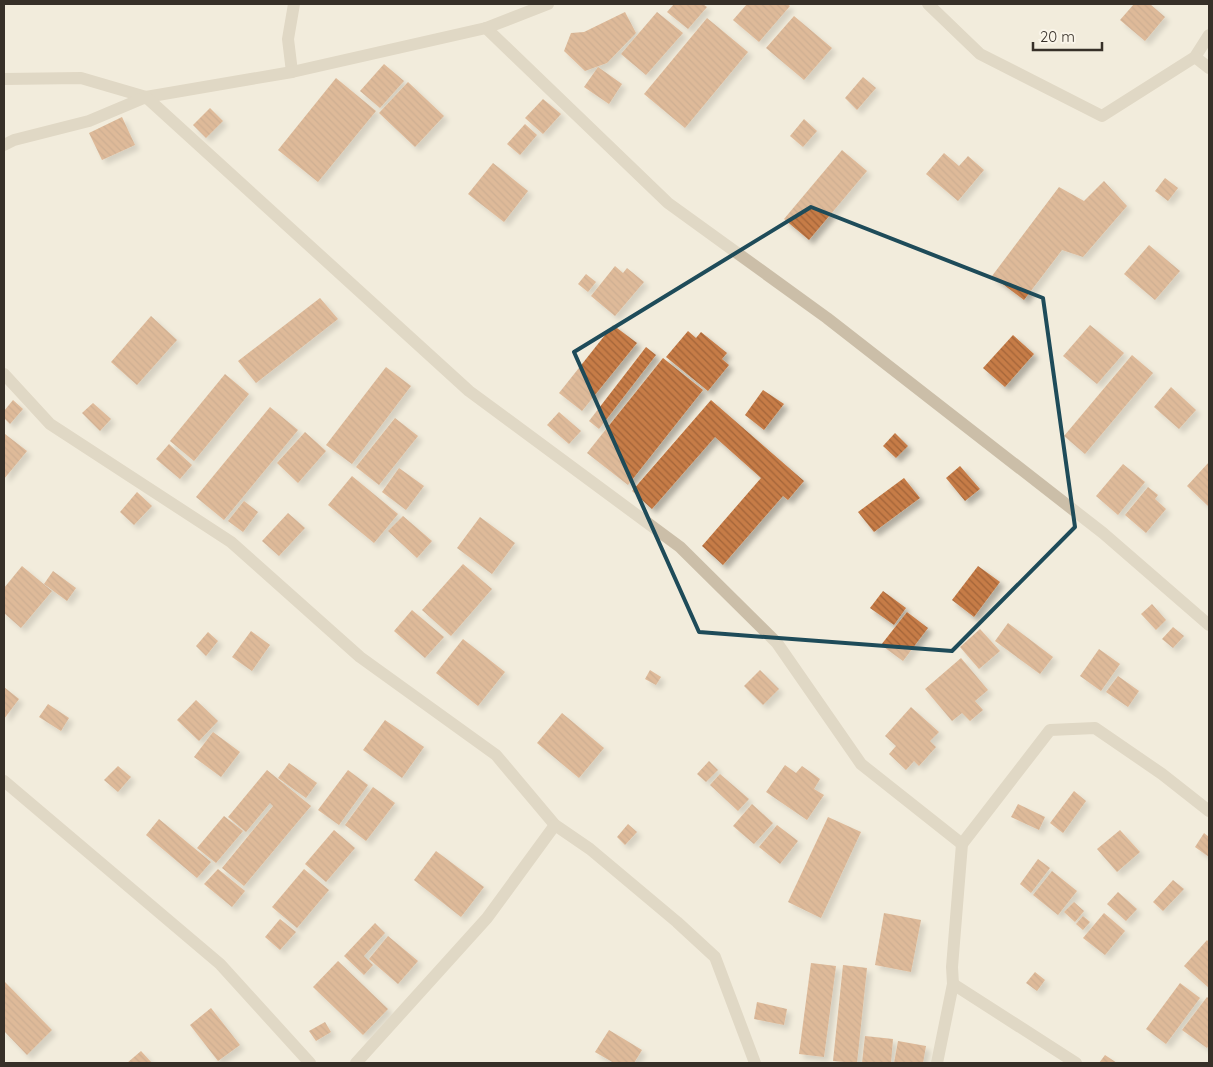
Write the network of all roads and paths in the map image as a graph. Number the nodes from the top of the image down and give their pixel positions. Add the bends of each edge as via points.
1 (294, 4) edge
2 (548, 4) edge
3 (928, 4) edge
4 (486, 28) junction
5 (1209, 35) edge
6 (1195, 57) junction
7 (1209, 68) edge
8 (292, 72) junction
9 (4, 79) edge
10 (146, 96) junction
11 (4, 145) edge
12 (4, 374) edge
13 (1209, 625) edge
14 (4, 781) edge
15 (1209, 811) edge
16 (555, 825) junction
17 (962, 844) junction
18 (953, 984) junction
19 (310, 1063) edge
20 (356, 1063) edge
21 (755, 1063) edge
22 (937, 1063) edge
23 (1076, 1063) edge

1 - 8 street via 288,39
2 - 4 street
3 - 6 street via 980,54 1102,116
4 - 8 street
4 - 13 street via 668,204 827,318 1103,533
5 - 6 street
6 - 7 street
8 - 10 street
9 - 10 street via 81,78
10 - 11 street via 89,120
10 - 17 street via 469,391 680,547 777,643 860,764
12 - 16 street via 50,424 231,542 360,658 496,755
14 - 19 street via 220,964
15 - 17 street via 1095,728 1050,730
16 - 20 street via 487,918
16 - 21 street via 612,868 715,957
17 - 18 street
18 - 22 street
18 - 23 street

